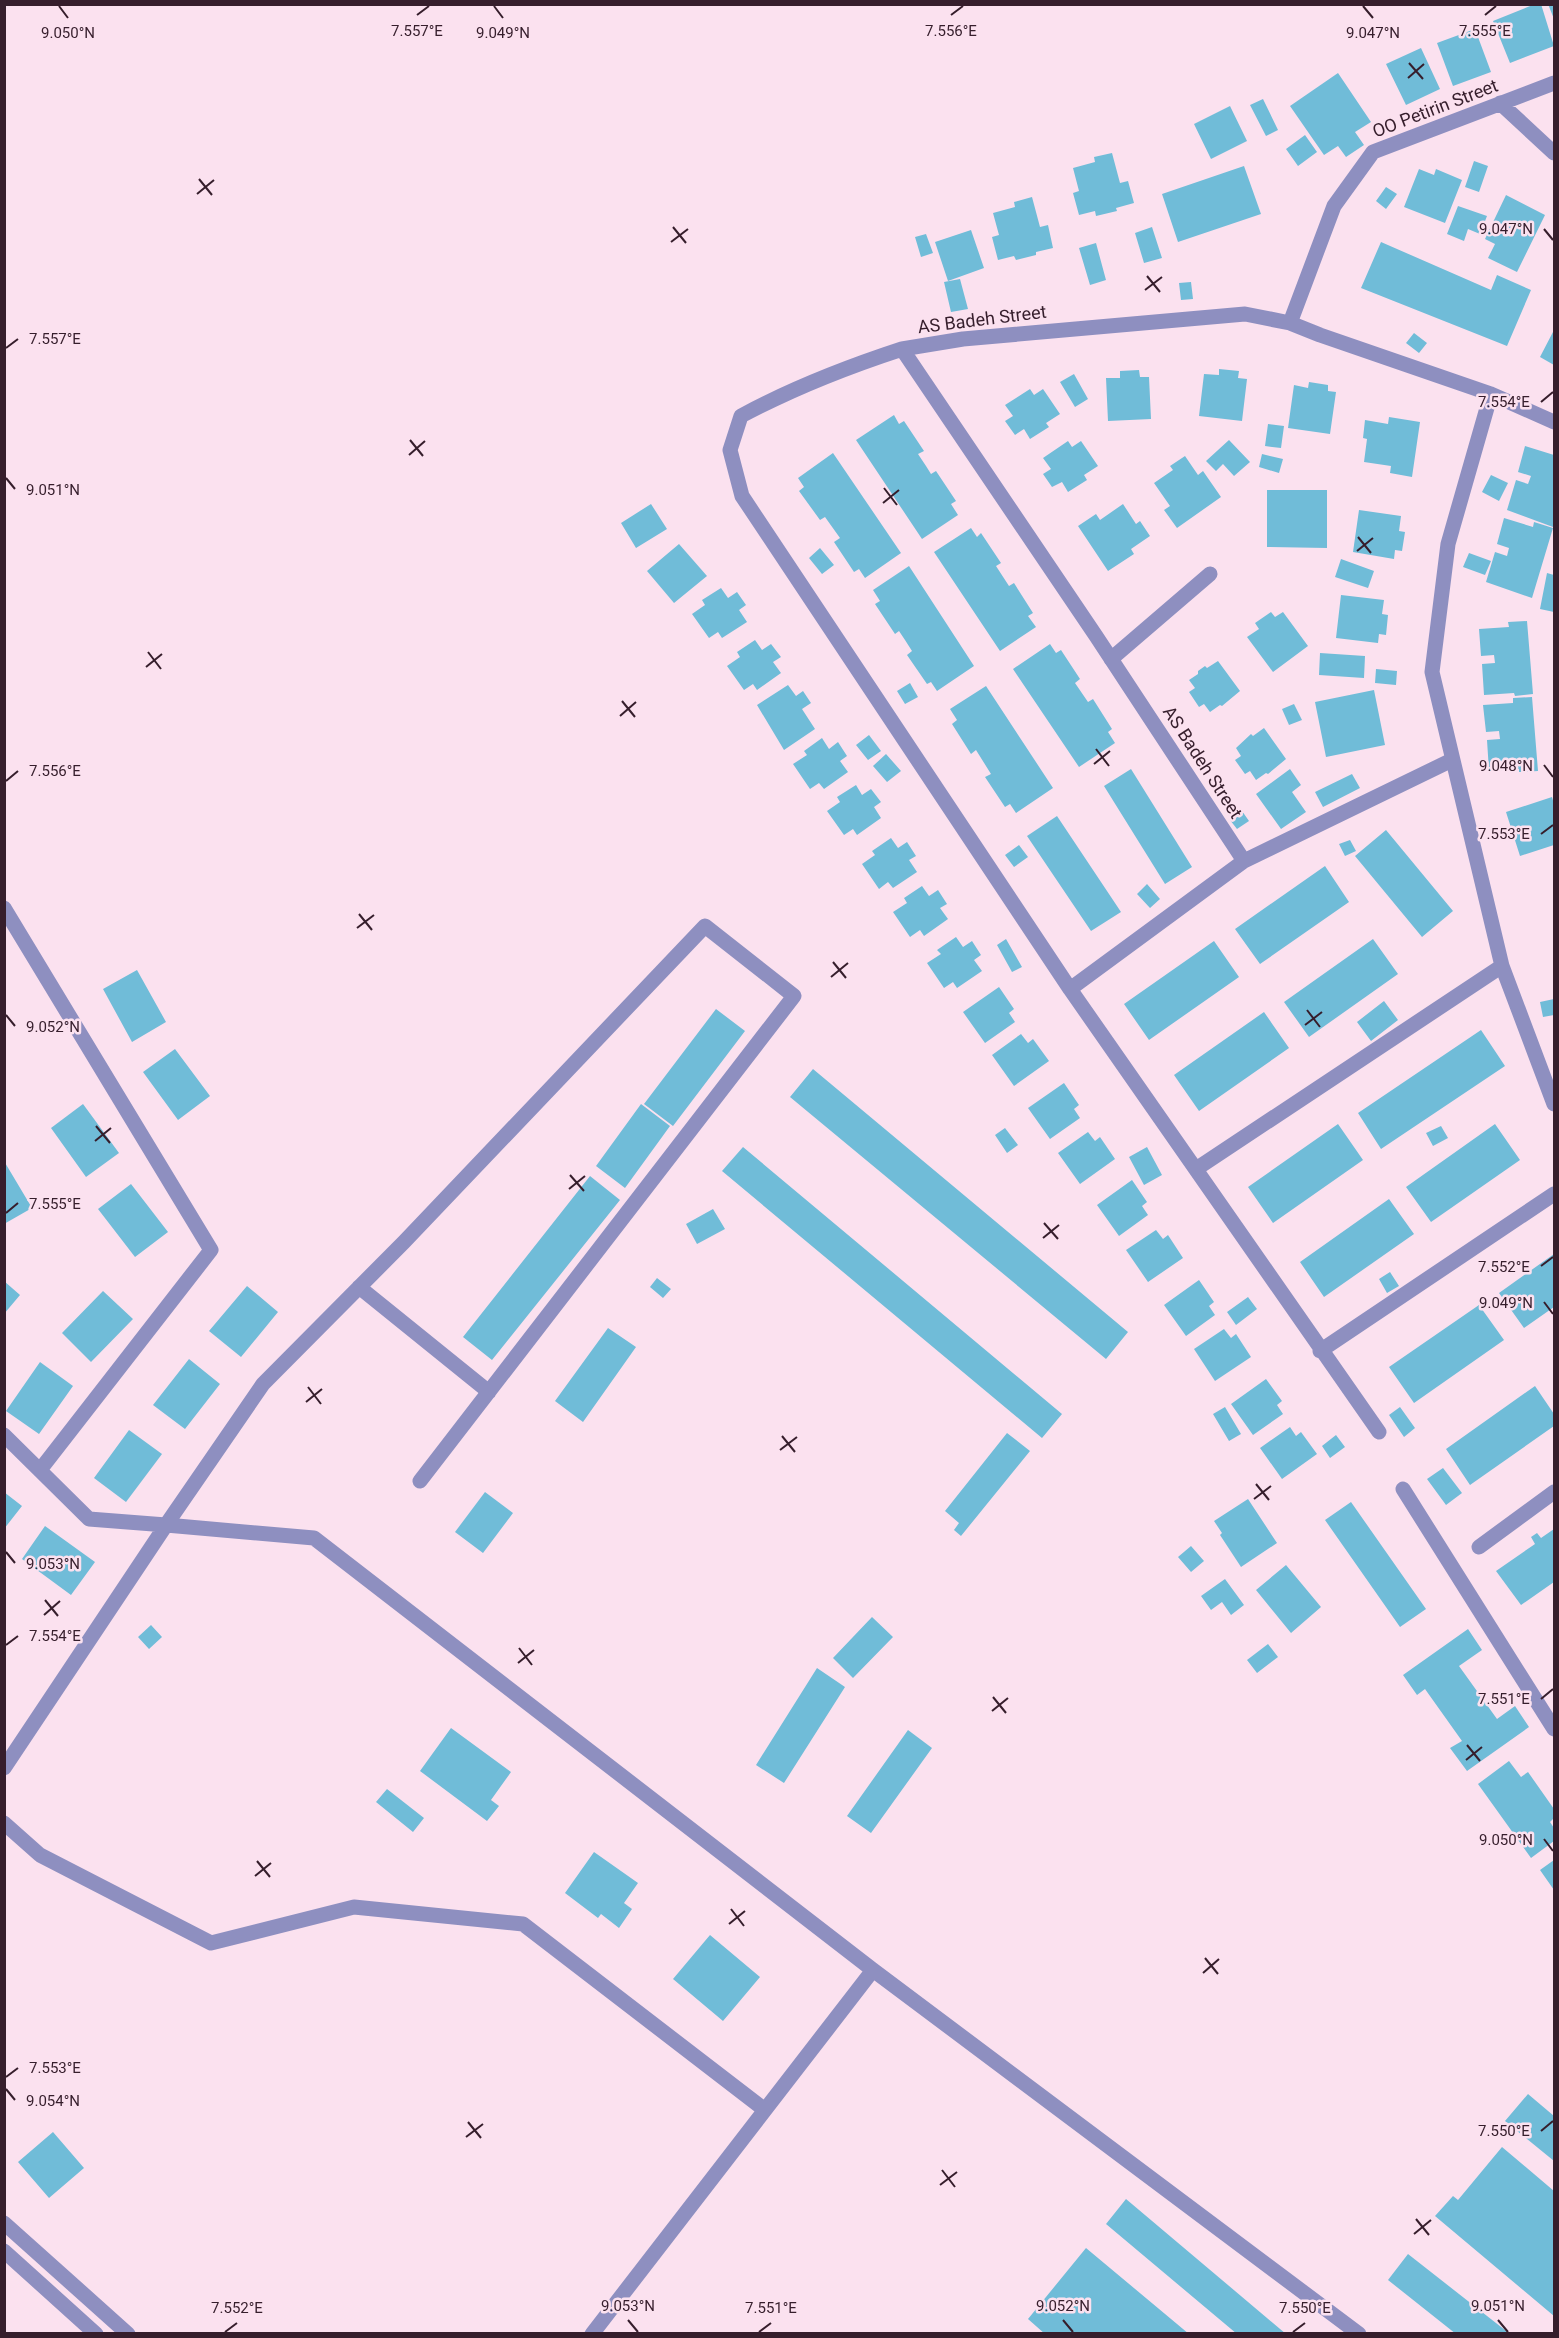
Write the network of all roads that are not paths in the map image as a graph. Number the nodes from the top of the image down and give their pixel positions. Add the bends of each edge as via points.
1 (1554, 83) edge
2 (1500, 103) junction
3 (1554, 153) edge
4 (1290, 322) junction
5 (902, 349) junction
6 (1491, 394) junction
7 (1554, 422) edge
8 (1210, 574) dead end
9 (1111, 659) junction
10 (1452, 760) junction
11 (1244, 861) junction
12 (4, 908) edge
13 (1502, 966) junction
14 (1070, 989) junction
15 (1554, 1104) edge
16 (1196, 1169) junction
17 (1554, 1194) edge
18 (359, 1287) junction
19 (1320, 1351) junction
20 (489, 1392) junction
21 (1379, 1432) dead end
22 (4, 1435) edge
23 (40, 1470) junction
24 (420, 1481) dead end
25 (1403, 1489) dead end
26 (1554, 1492) edge
27 (166, 1525) junction
28 (1479, 1547) dead end
29 (1554, 1729) edge
30 (5, 1766) edge
31 (4, 1823) edge
32 (873, 1970) junction
33 (765, 2110) junction
34 (4, 2223) edge
35 (4, 2251) edge
36 (96, 2334) edge
37 (128, 2334) edge
38 (592, 2334) edge
39 (1359, 2334) edge

1 - 2 street, OO Petirin Street
2 - 3 street
2 - 4 street, OO Petirin Street via 1373,152 1334,206
4 - 5 street, AS Badeh Street via 1245,314 963,339
4 - 6 street, AS Badeh Street
5 - 9 street, AS Badeh Street
5 - 14 street via 852,365 741,416 730,450 742,496
6 - 7 street, AS Badeh Street
6 - 10 street via 1448,544 1432,672
8 - 9 street
9 - 11 street, AS Badeh Street
10 - 11 street
10 - 13 street
11 - 14 street
12 - 23 street via 211,1250
13 - 15 street
13 - 16 street
14 - 16 street
16 - 19 street
17 - 19 street
18 - 20 street
18 - 20 street via 705,926 794,996
18 - 27 street via 263,1384
19 - 21 street
20 - 24 street
22 - 23 street
23 - 27 street via 89,1520
25 - 29 street
26 - 28 street
27 - 30 street
27 - 32 street via 314,1538
31 - 33 street via 40,1855 211,1943 354,1907 523,1924
32 - 33 street
32 - 39 street
33 - 38 street
34 - 37 street
35 - 36 street

